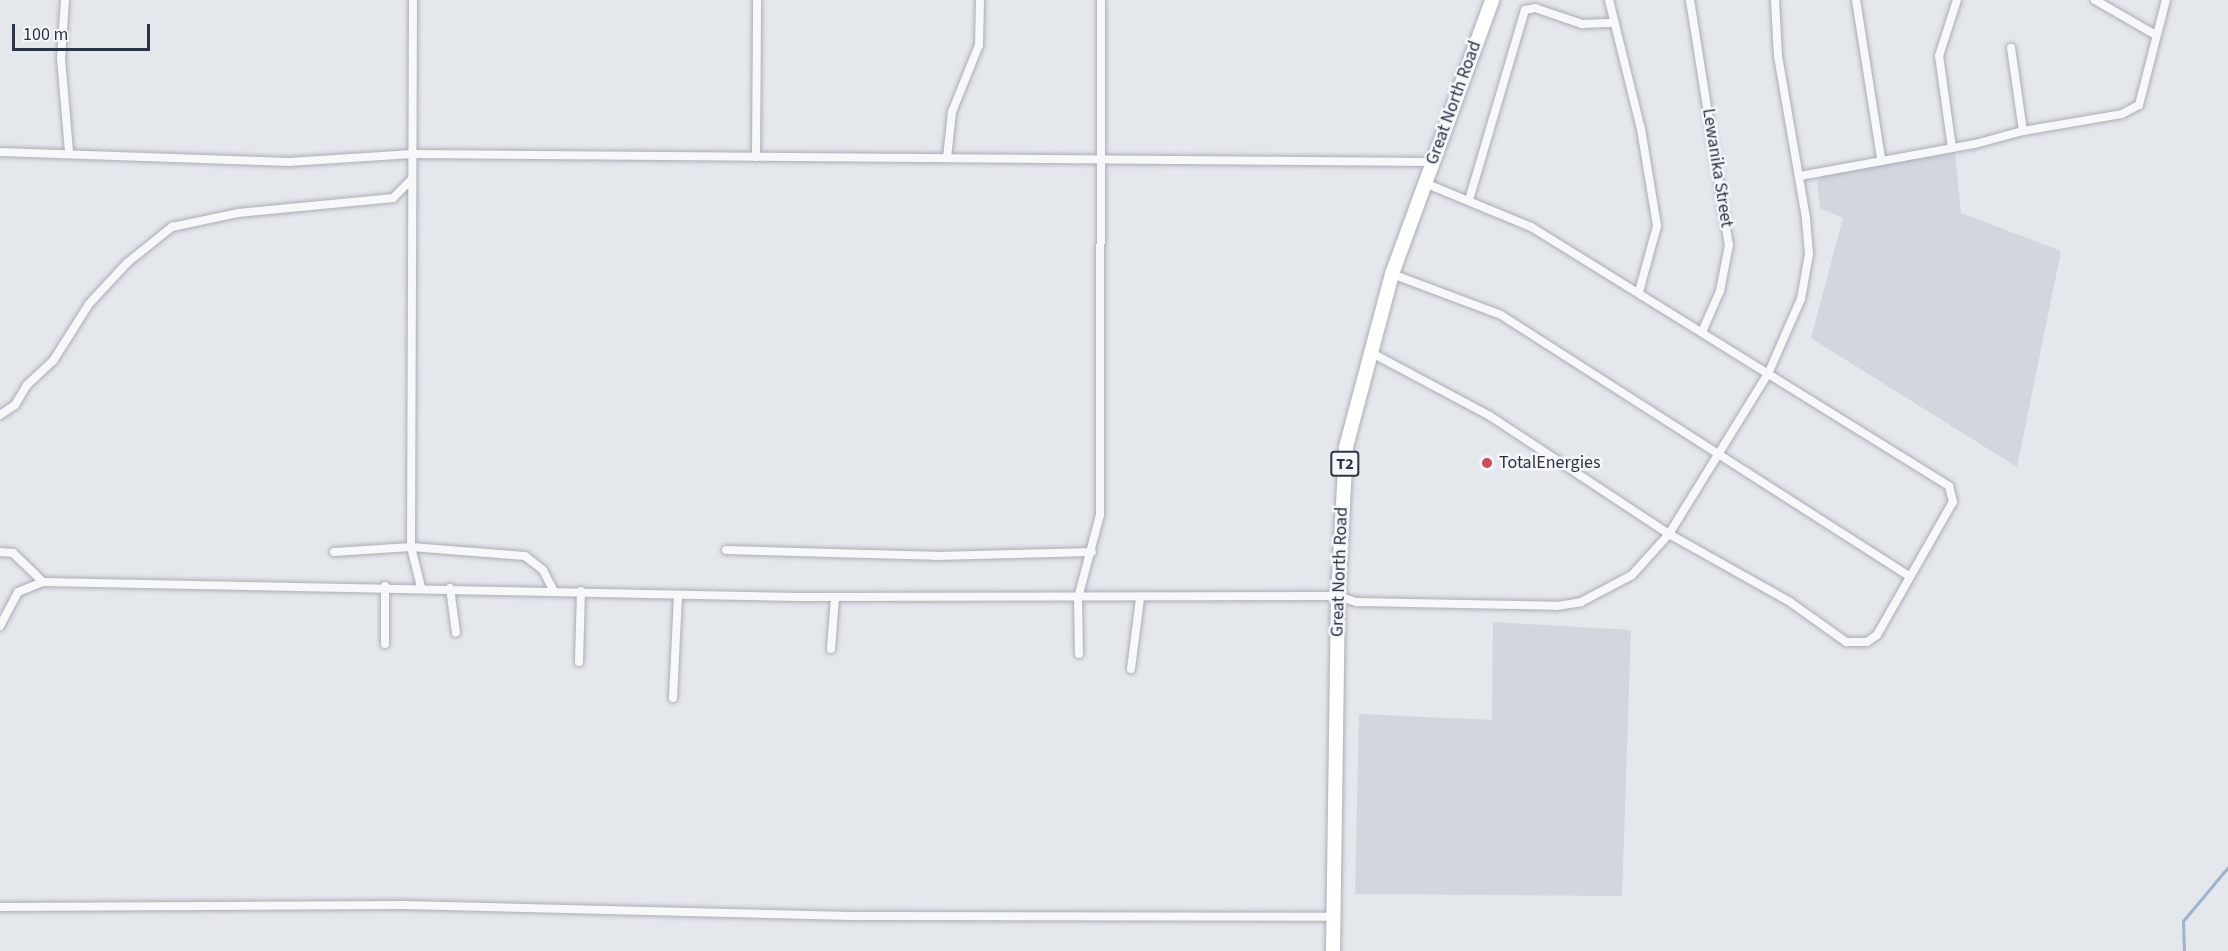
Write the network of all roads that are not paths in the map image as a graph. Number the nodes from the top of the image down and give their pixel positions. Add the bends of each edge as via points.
1 (65, 0) edge
2 (413, 0) edge
3 (757, 0) edge
4 (980, 0) edge
5 (1101, 0) edge
6 (1492, 0) edge
7 (1609, 0) edge
8 (1690, 0) edge
9 (1775, 0) edge
10 (1856, 0) edge
11 (1957, 0) edge
12 (2095, 0) edge
13 (2166, 0) edge
14 (1615, 23) junction
15 (2154, 34) junction
16 (2011, 48) dead end
17 (2022, 130) junction
18 (1952, 148) junction
19 (69, 151) junction
20 (0, 152) edge
21 (413, 154) junction
22 (756, 157) junction
23 (946, 158) junction
24 (1101, 158) junction
25 (1881, 158) junction
26 (1433, 162) junction
27 (1800, 176) junction
28 (412, 178) junction
29 (1425, 183) junction
30 (1469, 200) junction
31 (1392, 274) junction
32 (1639, 292) junction
33 (1702, 332) junction
34 (1369, 352) junction
35 (1768, 374) junction
36 (0, 415) edge
37 (1722, 453) junction
38 (1668, 534) junction
39 (411, 547) junction
40 (726, 550) dead end
41 (0, 552) edge
42 (334, 552) dead end
43 (1092, 552) junction
44 (1909, 576) junction
45 (43, 582) junction
46 (385, 586) junction
47 (421, 587) junction
48 (450, 588) junction
49 (553, 590) junction
50 (580, 591) junction
51 (678, 595) junction
52 (1338, 596) junction
53 (835, 598) junction
54 (1078, 598) junction
55 (1140, 598) junction
56 (0, 626) edge
57 (456, 633) dead end
58 (385, 644) dead end
59 (831, 649) dead end
60 (1079, 654) dead end
61 (579, 662) dead end
62 (1131, 669) dead end
63 (673, 698) dead end
64 (0, 908) edge
65 (1335, 917) junction
66 (1333, 951) edge

1 - 19 street via 61,58
2 - 21 street
3 - 22 street
4 - 23 street via 979,45 952,112
5 - 24 street
6 - 26 highway, Great North Road / T2
7 - 14 street
8 - 33 street, Lewanika Street via 1729,245 1720,291
9 - 27 street via 1778,56
10 - 25 street
11 - 18 street via 1939,56
12 - 15 street
13 - 15 street
14 - 30 street via 1582,24 1535,8 1525,10
14 - 32 street via 1641,129 1657,226
15 - 17 street via 2145,96 2133,111
16 - 17 street
17 - 18 street
18 - 25 street
19 - 20 street
19 - 21 street via 289,162
21 - 22 street
21 - 28 street
22 - 23 street
23 - 24 street
24 - 26 street
24 - 43 street via 1100,515
25 - 27 street
26 - 29 highway, Great North Road / T2
27 - 35 street via 1809,254 1801,298
28 - 36 street via 393,198 238,213 172,227 127,263 89,304 53,361 27,385 15,405
28 - 39 street
29 - 30 street
29 - 31 highway, Great North Road / T2
30 - 32 street via 1531,227
31 - 34 highway, Great North Road / T2
31 - 37 street via 1501,315
32 - 33 street
33 - 35 street
34 - 38 street via 1490,416
34 - 52 highway, Great North Road / T2 via 1346,447
35 - 37 street
35 - 44 street via 1953,491 1953,502
37 - 38 street
37 - 44 street
38 - 44 street via 1790,602 1846,642 1867,642 1877,635
38 - 52 street via 1632,575 1581,602 1367,602
39 - 42 street
39 - 47 street
39 - 49 street via 525,556 543,570
40 - 43 street via 936,556
41 - 45 street via 13,553
43 - 54 street
45 - 46 street
45 - 56 street via 18,592
46 - 47 street
46 - 58 street
47 - 48 street
48 - 49 street
48 - 57 street
49 - 50 street
50 - 51 street
50 - 61 street
51 - 53 street
51 - 63 street
52 - 55 street
52 - 65 highway, Great North Road / T2
53 - 54 street
53 - 59 street
54 - 55 street
54 - 60 street
55 - 62 street
64 - 65 street via 416,905 861,916
65 - 66 highway, Great North Road / T2

